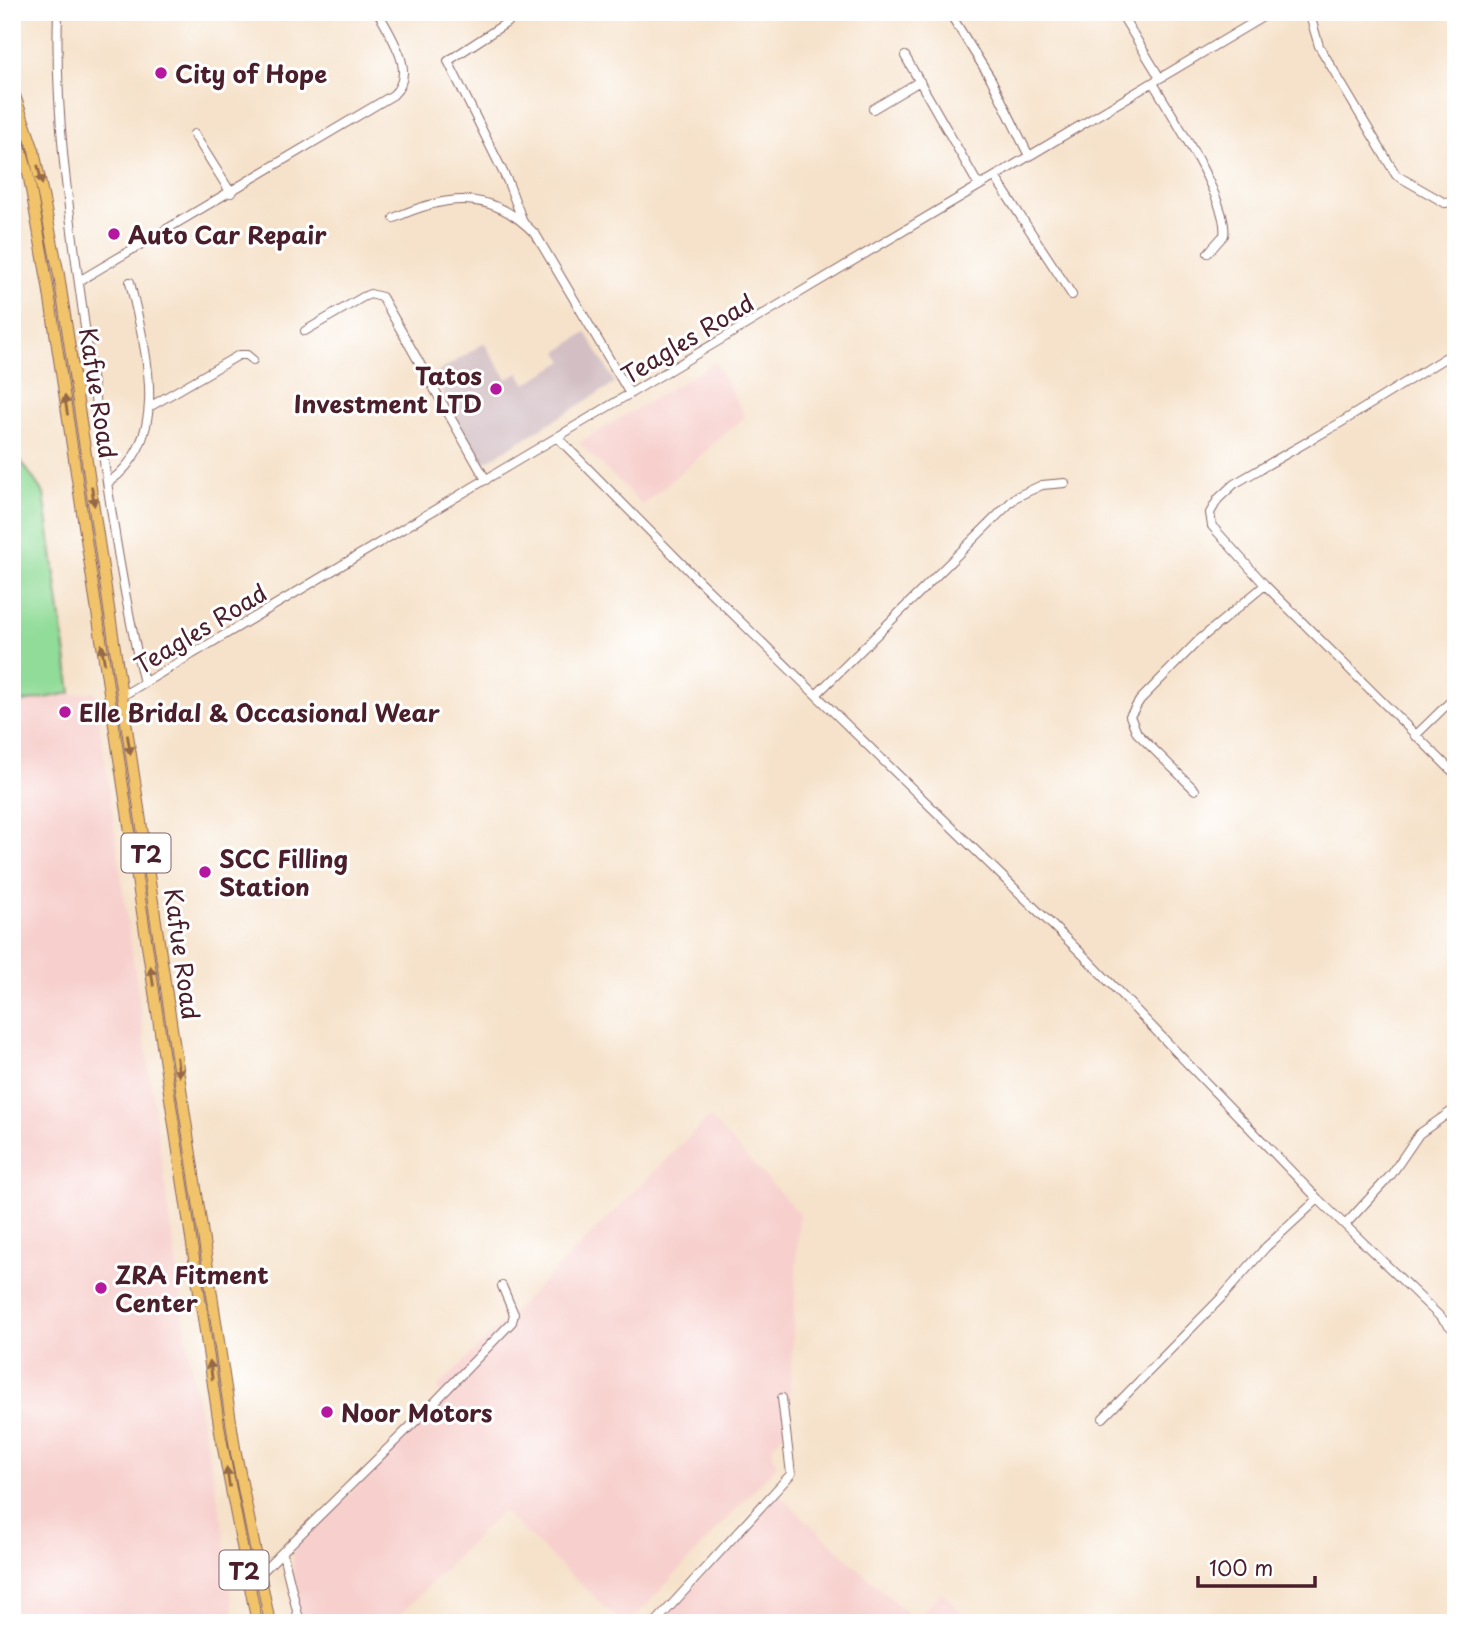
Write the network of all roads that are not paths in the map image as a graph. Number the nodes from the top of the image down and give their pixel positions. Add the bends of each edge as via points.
1 (58, 12) edge
2 (378, 12) edge
3 (523, 12) edge
4 (949, 12) edge
5 (1120, 12) edge
6 (1271, 12) edge
7 (1309, 12) edge
8 (905, 56) dead end
9 (1157, 80) junction
10 (919, 81) junction
11 (12, 87) edge
12 (873, 109) dead end
13 (12, 117) edge
14 (194, 134) dead end
15 (1029, 156) junction
16 (995, 177) junction
17 (979, 186) junction
18 (231, 193) junction
19 (1456, 201) edge
20 (394, 218) dead end
21 (523, 222) junction
22 (1208, 253) dead end
23 (79, 281) junction
24 (130, 282) dead end
25 (1073, 295) dead end
26 (305, 331) dead end
27 (1456, 351) edge
28 (253, 360) dead end
29 (630, 394) junction
30 (151, 406) junction
31 (557, 437) junction
32 (485, 480) junction
33 (109, 482) junction
34 (1065, 483) dead end
35 (1265, 585) junction
36 (144, 683) junction
37 (816, 695) junction
38 (122, 696) junction
39 (1456, 696) edge
40 (1415, 736) junction
41 (1456, 775) edge
42 (1195, 790) dead end
43 (1456, 1108) edge
44 (1318, 1199) junction
45 (1345, 1225) junction
46 (502, 1286) dead end
47 (1456, 1332) edge
48 (782, 1398) dead end
49 (1103, 1418) dead end
50 (283, 1554) junction
51 (258, 1575) junction
52 (257, 1623) edge
53 (270, 1623) edge
54 (300, 1623) edge
55 (655, 1623) edge

1 - 23 street via 63,169
2 - 18 street via 404,67 401,89
3 - 21 street via 447,61 508,182
4 - 15 street via 991,79
5 - 9 street
6 - 9 street, Teagles Road
7 - 19 street via 1319,46 1396,175 1445,203
8 - 10 street
9 - 15 street, Teagles Road
9 - 22 street via 1223,220 1224,234
10 - 12 street
10 - 17 street
11 -> 38 main road, Kafue Road / T2 via 48,207
52 -> 13 main road, Kafue Road / T2 via 221,1438 48,286 29,173
14 - 18 street
15 - 16 street, Teagles Road
16 - 17 street, Teagles Road
16 - 25 street
17 - 29 street, Teagles Road
18 - 23 street
20 - 21 street via 446,199 500,209
21 - 29 street via 536,235
23 - 33 street
24 - 30 street
26 - 32 street via 363,297 382,297
27 - 35 street via 1234,484 1218,499 1210,513 1212,526
28 - 30 street via 239,355
29 - 31 street, Teagles Road
30 - 33 street via 138,448
31 - 32 street, Teagles Road
31 - 37 street
32 - 36 street, Teagles Road
33 - 36 street
34 - 37 street via 1042,485 1016,497
35 - 40 street
35 - 42 street via 1199,640 1130,716 1137,733
36 - 38 street, Teagles Road
37 - 44 street via 1085,957
38 -> 51 main road, Kafue Road / T2
39 - 40 street
40 - 41 street
43 - 45 street via 1419,1134 1391,1175
44 - 45 street
44 - 49 street
45 - 47 street
46 - 50 street via 514,1314 512,1322
48 - 55 street via 791,1474
50 - 51 street
50 - 54 street
51 - 53 main road, Kafue Road / T2

